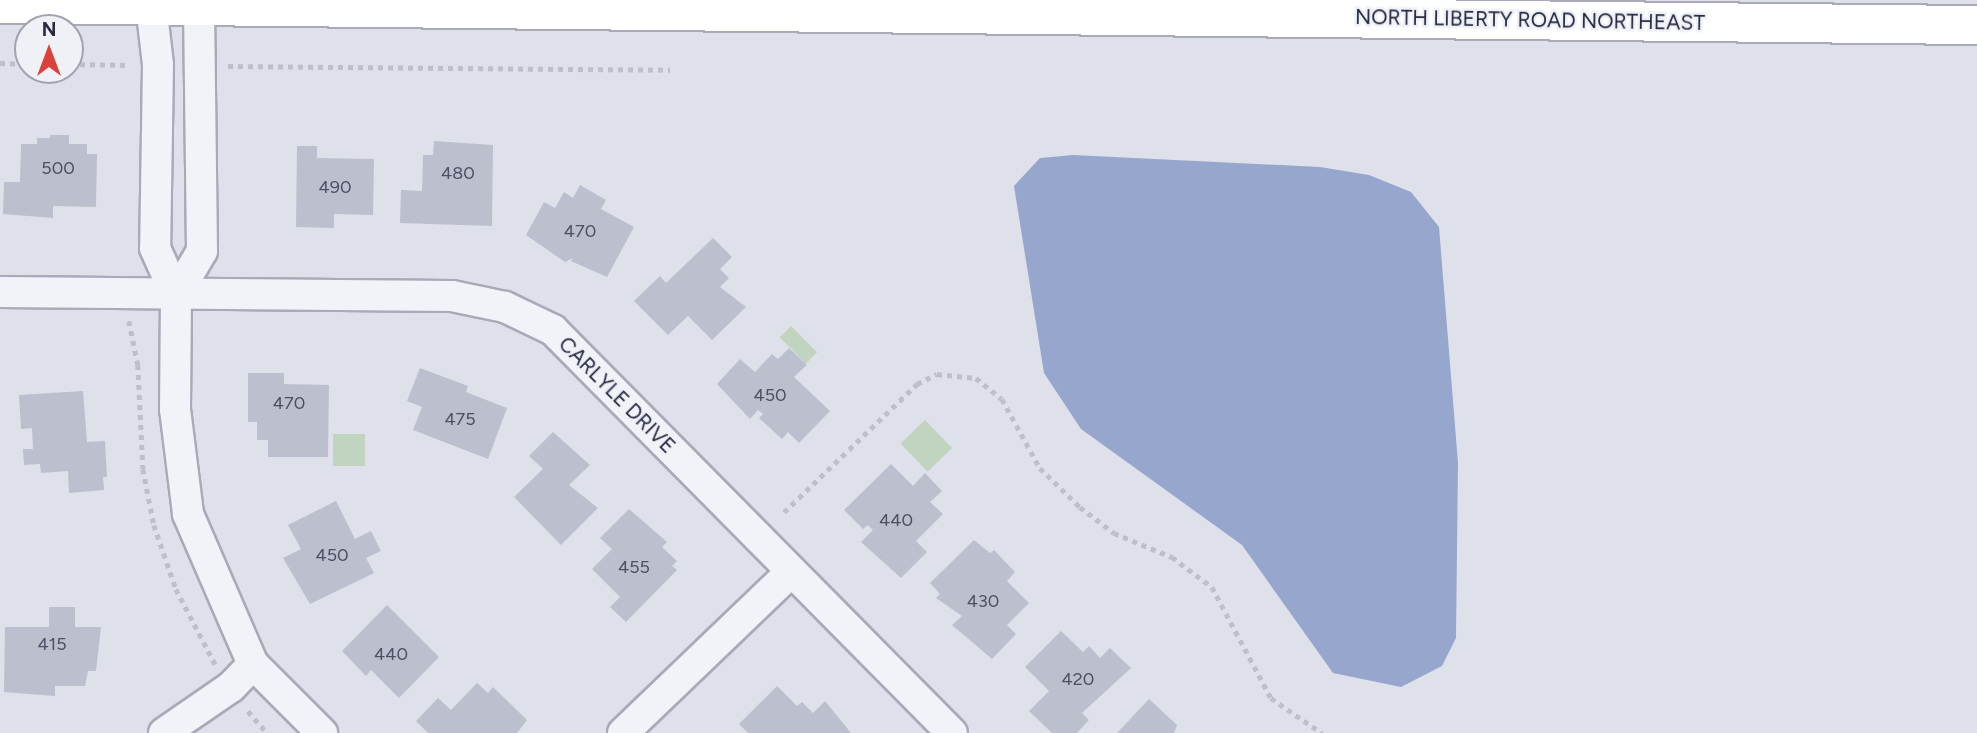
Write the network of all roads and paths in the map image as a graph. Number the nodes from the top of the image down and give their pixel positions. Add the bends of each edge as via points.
1 (0, 4) edge
2 (151, 5) junction
3 (199, 6) junction
4 (1977, 26) edge
5 (84, 64) edge
6 (159, 65) junction
7 (200, 66) junction
8 (670, 69) dead end
9 (0, 292) edge
10 (176, 295) junction
11 (784, 512) dead end
12 (791, 572) junction
13 (253, 664) junction
14 (164, 733) edge
15 (322, 733) edge
16 (623, 733) edge
17 (951, 733) edge
18 (1322, 733) edge

1 - 2 street, NORTH LIBERTY ROAD NORTHEAST
2 - 3 street, NORTH LIBERTY ROAD NORTHEAST
2 - 6 street
3 - 4 street, NORTH LIBERTY ROAD NORTHEAST
3 - 7 street
5 - 6 path
6 - 10 street via 155,248
7 - 8 path
7 - 10 street via 202,251
9 - 10 street, CARLYLE DRIVE
10 - 12 street, CARLYLE DRIVE via 452,296 505,307 552,330
10 - 13 street via 175,409 188,513
11 - 18 path via 916,384 937,374 976,378 1002,399 1040,468 1072,500 1114,533 1172,556 1213,587 1271,698
12 - 16 street
12 - 17 street, CARLYLE DRIVE
13 - 14 street via 231,688
13 - 15 street

